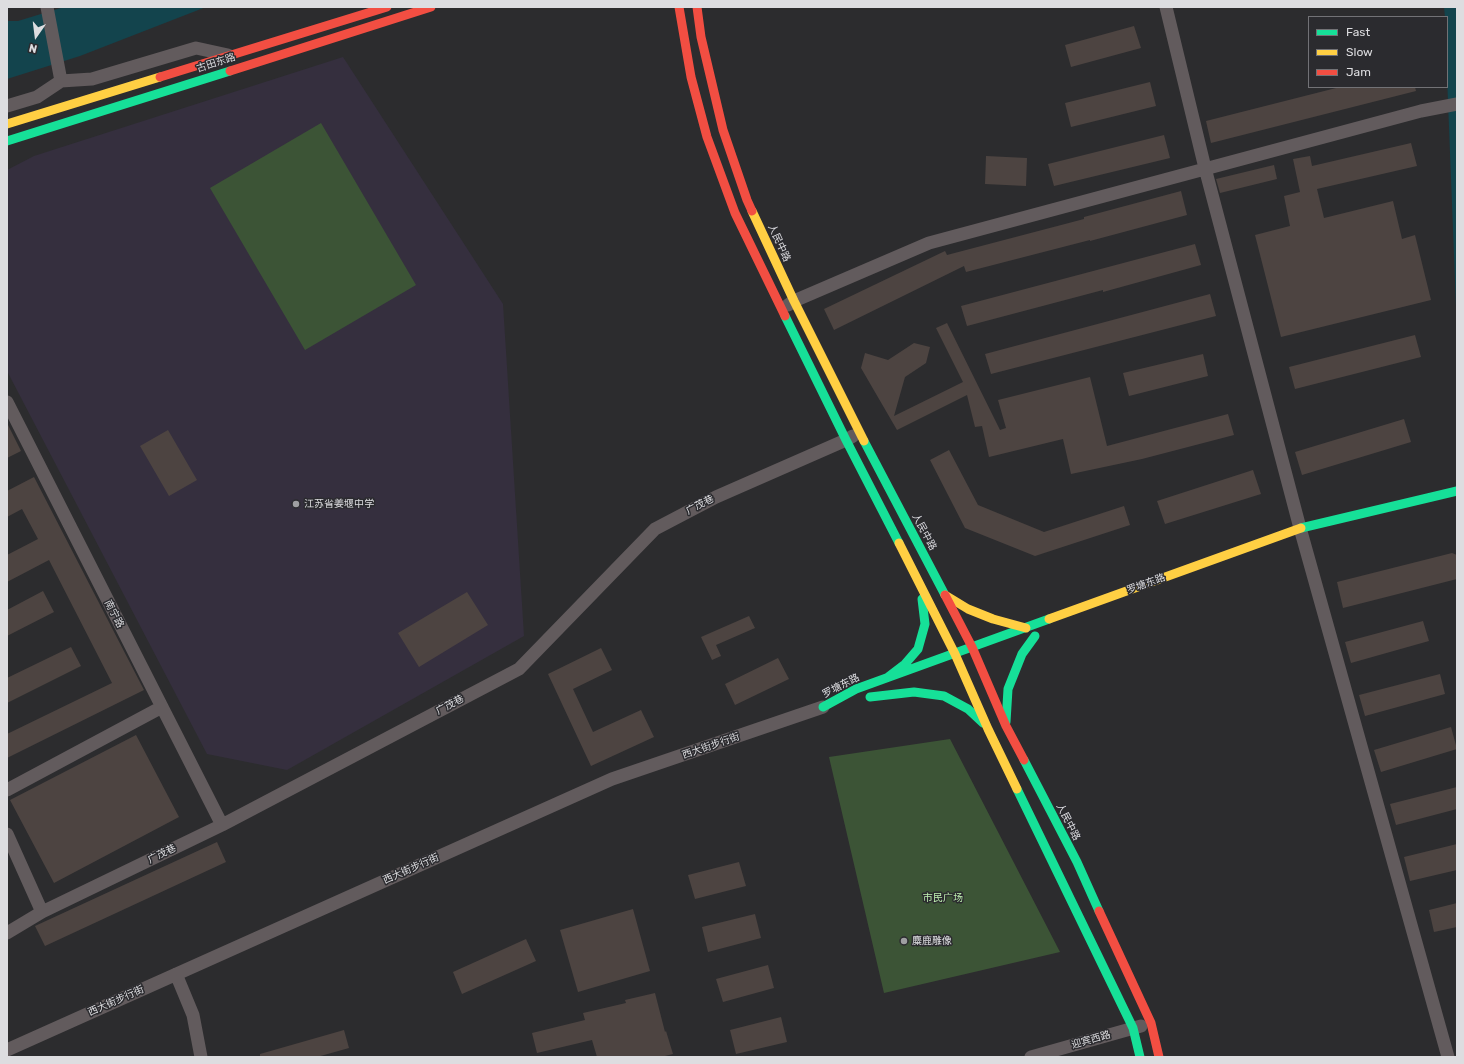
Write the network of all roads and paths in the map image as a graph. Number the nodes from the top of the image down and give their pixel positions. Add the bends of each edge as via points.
1 (47, 7) edge
2 (387, 7) edge
3 (431, 7) edge
4 (670, 7) edge
5 (679, 7) edge
6 (697, 7) edge
7 (705, 7) edge
8 (1166, 7) edge
9 (682, 25) junction
10 (702, 37) junction
11 (230, 56) junction
12 (61, 80) junction
13 (1457, 104) edge
14 (7, 106) edge
15 (7, 124) edge
16 (7, 140) edge
17 (1205, 168) junction
18 (794, 301) junction
19 (782, 309) junction
20 (7, 402) edge
21 (859, 432) junction
22 (846, 440) junction
23 (1457, 491) edge
24 (1302, 536) junction
25 (922, 589) junction
26 (944, 594) junction
27 (1026, 628) junction
28 (1021, 642) dead end
29 (972, 647) junction
30 (955, 654) junction
31 (980, 657) junction
32 (956, 666) junction
33 (888, 677) junction
34 (908, 683) dead end
35 (864, 698) junction
36 (162, 708) junction
37 (823, 708) junction
38 (1006, 726) junction
39 (988, 729) junction
40 (7, 790) edge
41 (222, 825) junction
42 (7, 834) edge
43 (42, 912) junction
44 (7, 932) edge
45 (176, 974) junction
46 (1151, 1023) junction
47 (1133, 1028) junction
48 (7, 1050) edge
49 (201, 1057) edge
50 (1031, 1057) edge
51 (1140, 1057) edge
52 (1159, 1057) edge
53 (1448, 1057) edge

1 - 12 street
2 - 11 main road, 古田东路
3 - 16 main road, 古田东路
4 - 9 main road
5 - 9 main road
6 - 10 main road, 人民中路
7 - 10 main road
8 - 17 street
9 - 19 main road via 691,77 710,144 735,213
10 - 18 main road, 人民中路 via 724,130 747,200
11 - 12 street via 196,48 92,79
11 - 15 main road, 古田东路
12 - 14 street via 37,97
13 - 17 street
17 - 18 street via 929,242
17 - 24 street
18 - 19 street
18 - 21 main road, 人民中路
19 - 22 main road
20 - 36 street, 南宁路
21 - 22 street, 广茂巷
21 - 26 main road, 人民中路
22 - 25 main road
22 - 41 street, 广茂巷 via 716,497 655,529 519,669
23 - 24 main road, 罗塘东路
24 - 27 main road, 罗塘东路
24 - 53 street
25 - 30 main road
25 - 33 main road via 925,624 918,649 905,664
26 - 27 main road via 968,610
26 - 29 main road, 人民中路
27 - 29 main road, 罗塘东路
28 - 38 main road via 1039,635 1022,654 1008,689
29 - 30 main road, 罗塘东路
29 - 31 main road, 人民中路
30 - 32 main road
30 - 33 main road, 罗塘东路
31 - 32 main road
31 - 38 main road, 人民中路
32 - 39 main road
33 - 37 main road, 罗塘东路 via 856,688
34 - 35 main road, 罗塘东路
35 - 37 main road, 罗塘东路
35 - 39 main road via 914,692 944,696 968,709
36 - 40 street
36 - 41 street, 南宁路
37 - 45 street, 西大街步行街 via 612,779
38 - 46 main road, 人民中路 via 1077,862
39 - 47 main road
41 - 43 street, 广茂巷
42 - 43 street
43 - 44 street, 广茂巷
45 - 48 street, 西大街步行街
45 - 49 street via 193,1015
46 - 47 street, 迎宾西路
46 - 52 main road, 人民中路
47 - 50 street, 迎宾西路
47 - 51 main road

